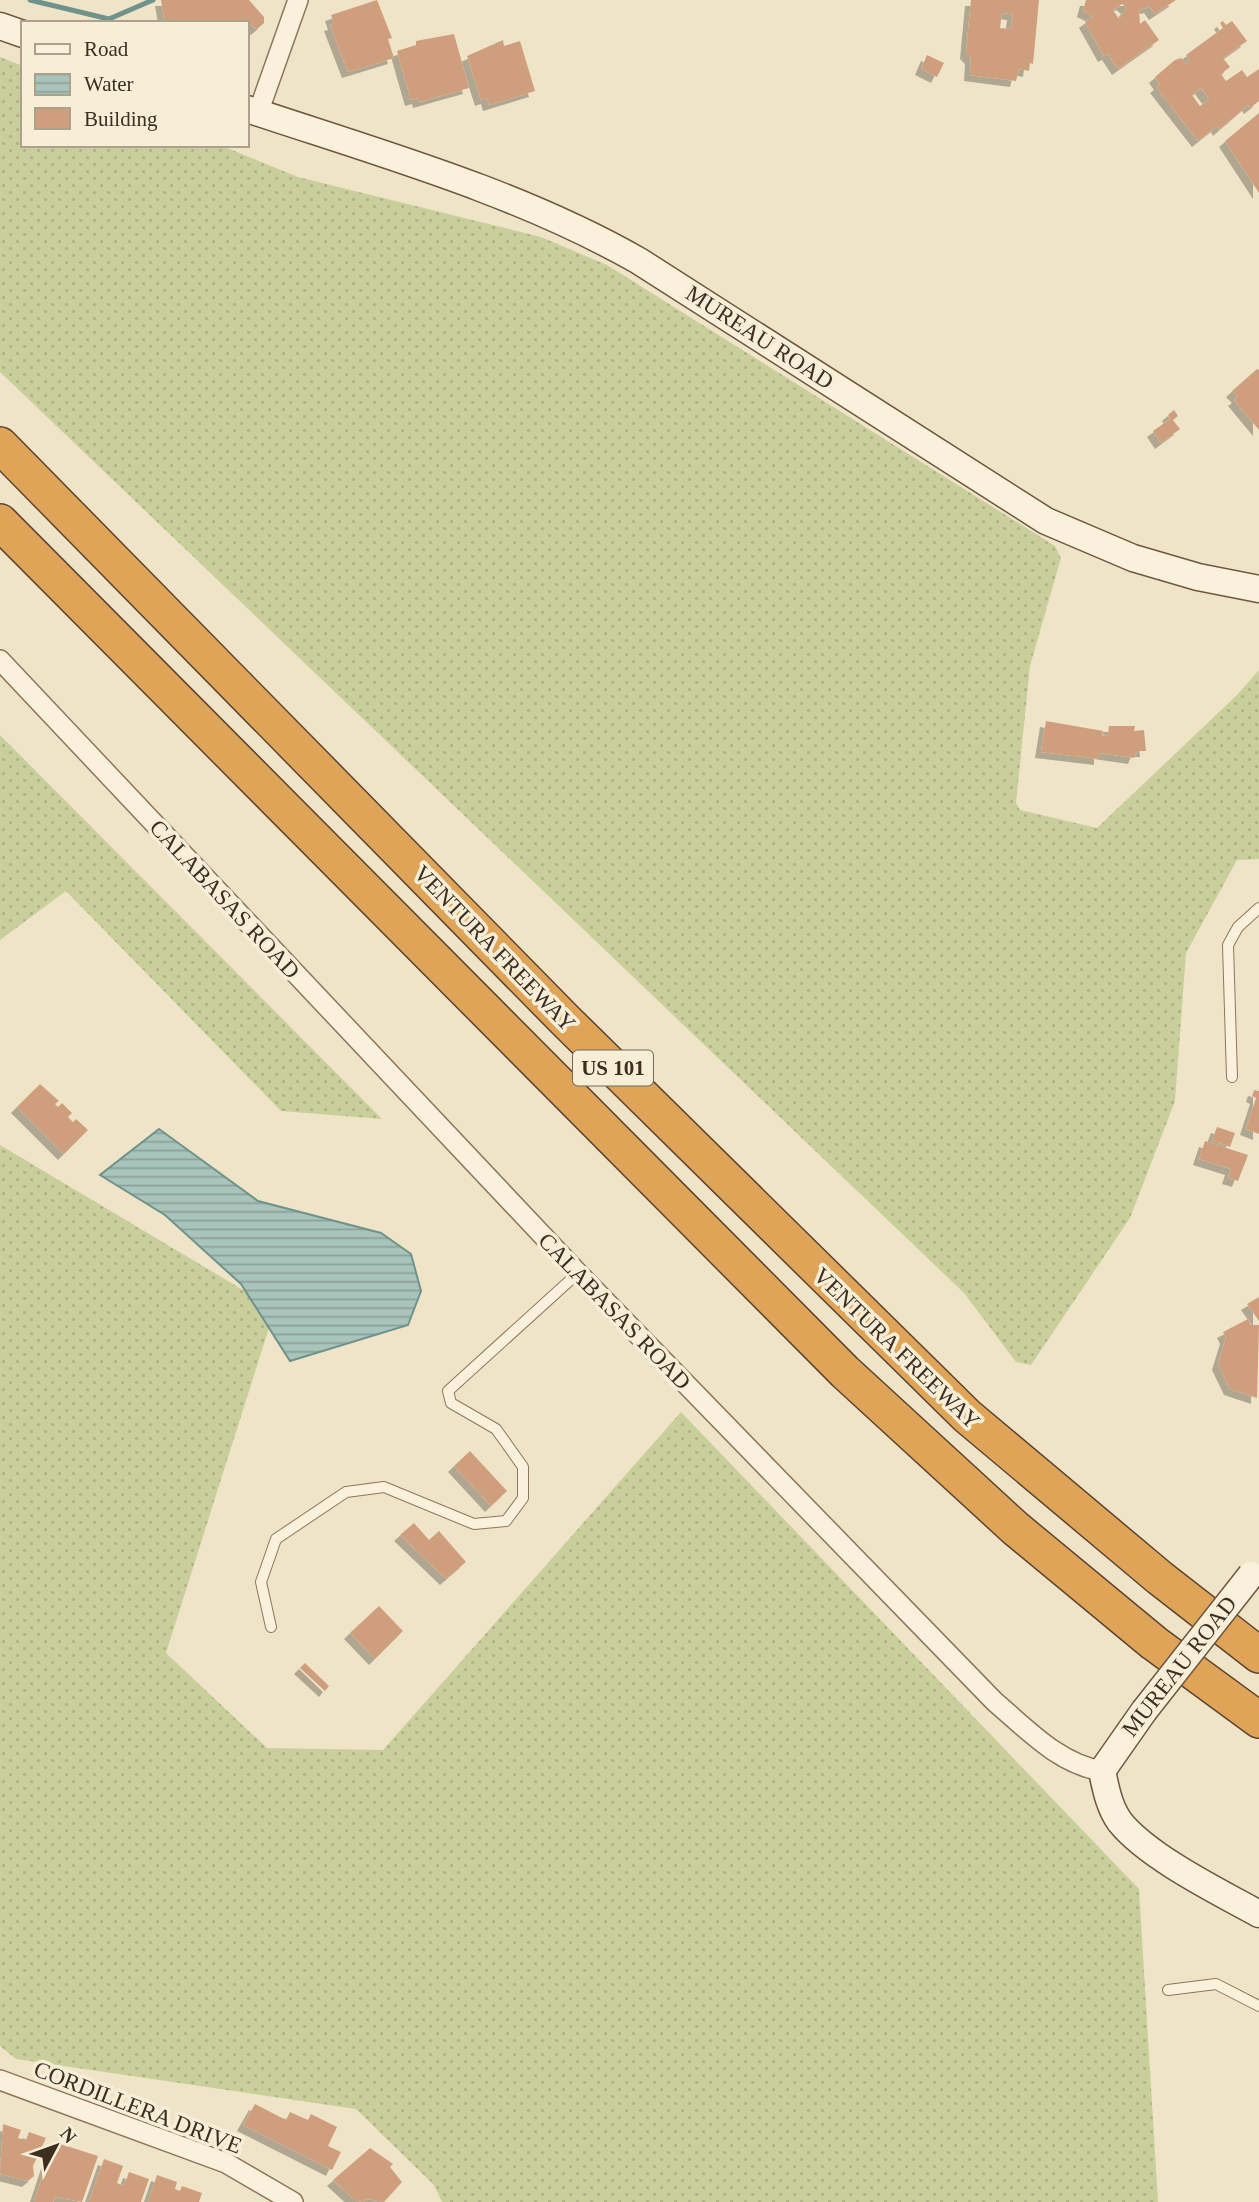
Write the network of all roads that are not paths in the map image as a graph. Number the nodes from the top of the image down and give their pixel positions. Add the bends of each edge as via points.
1 (298, 0) edge
2 (0, 26) edge
3 (21, 33) edge
4 (252, 111) edge
5 (0, 445) edge
6 (0, 522) edge
7 (1259, 589) edge
8 (0, 660) edge
9 (1259, 908) edge
10 (1232, 1077) dead end
11 (578, 1273) junction
12 (1255, 1569) edge
13 (271, 1627) dead end
14 (1259, 1655) edge
15 (1259, 1720) edge
16 (1102, 1771) junction
17 (1259, 1914) edge
18 (1168, 1990) dead end
19 (1259, 2006) edge
20 (0, 2080) edge
21 (293, 2202) edge

1 - 4 street
2 - 3 main road
4 - 7 main road, MUREAU ROAD via 536,208 583,229 1046,521 1133,558
5 - 14 highway, VENTURA FREEWAY / US 101 via 565,1020 967,1416
6 - 15 highway, US 101 via 845,1372 1015,1528 1154,1643
8 - 11 street, CALABASAS ROAD
9 - 10 lane via 1238,927 1228,945
11 - 13 lane via 448,1391 452,1403 496,1429 523,1467 523,1498 506,1521 474,1524 384,1487 346,1492 275,1539 261,1582
11 - 16 street, CALABASAS ROAD via 995,1702 1067,1760
12 - 16 main road, MUREAU ROAD, bridge
16 - 17 main road via 1115,1813 1134,1835 1203,1883
18 - 19 lane via 1216,1984
20 - 21 street, CORDILLERA DRIVE via 226,2163

